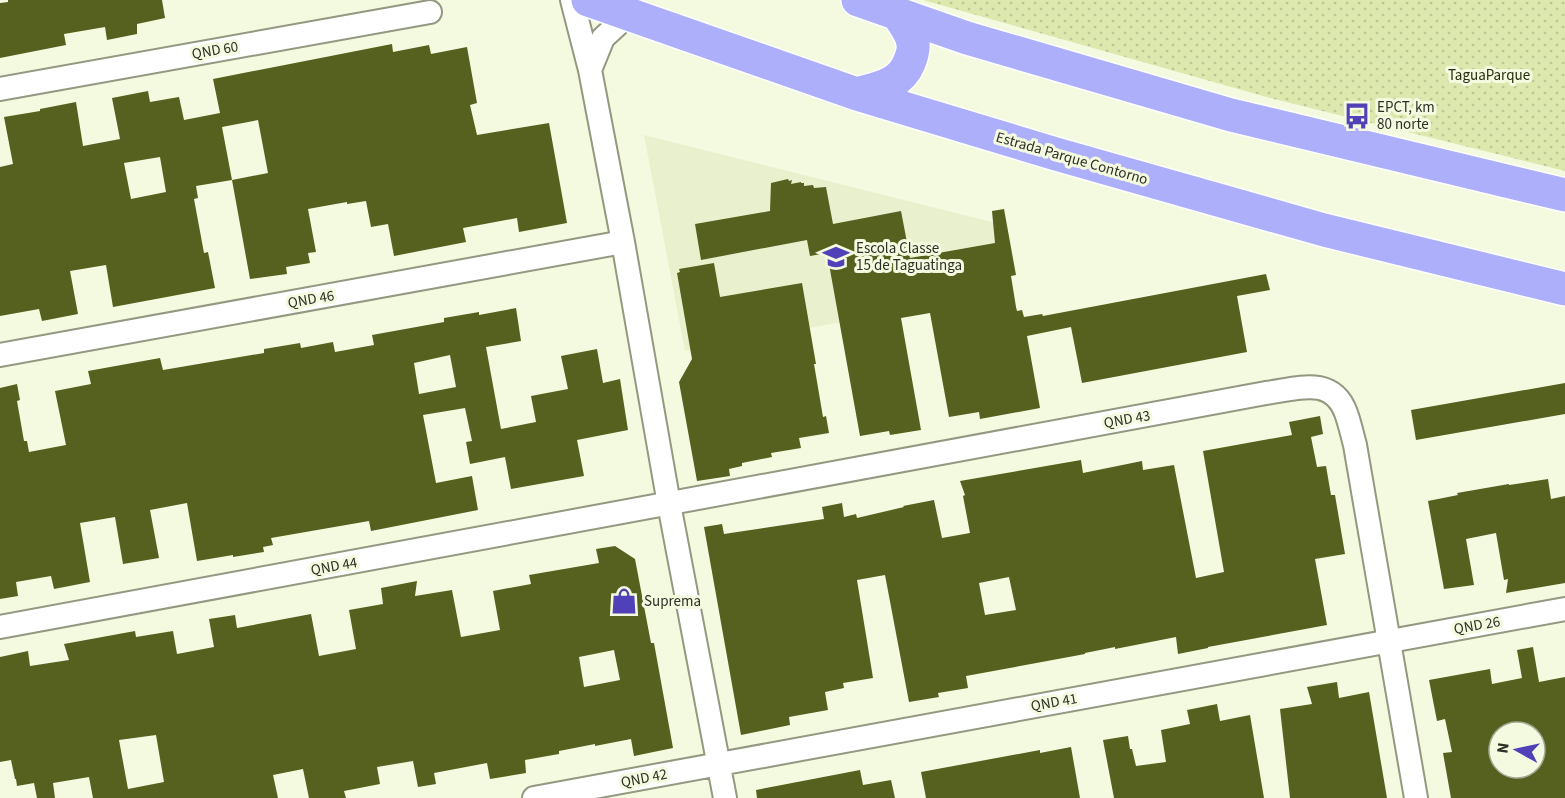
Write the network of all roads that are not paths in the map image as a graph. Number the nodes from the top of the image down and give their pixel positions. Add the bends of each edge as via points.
1 (572, 0) edge
2 (588, 0) edge
3 (858, 0) edge
4 (430, 12) dead end
5 (629, 14) junction
6 (898, 14) junction
7 (590, 70) junction
8 (0, 88) edge
9 (857, 94) junction
10 (1565, 195) edge
11 (623, 242) junction
12 (1565, 289) edge
13 (0, 355) edge
14 (669, 504) junction
15 (1565, 609) edge
16 (0, 627) edge
17 (1389, 641) junction
18 (719, 764) junction
19 (534, 798) edge
20 (725, 798) edge
21 (1416, 798) edge

1 - 7 street
2 - 5 highway, Estrada Parque Contorno
3 - 6 highway
4 - 8 street, QND 60
5 - 7 street via 603,38
5 - 9 highway, Estrada Parque Contorno
6 - 9 highway via 913,45 904,73 895,81
6 - 10 highway via 1231,115
7 - 11 street
9 - 12 highway, Estrada Parque Contorno via 1282,219
11 - 13 street, QND 46
11 - 14 street
14 - 16 street, QND 44
14 - 17 street, QND 43 via 1266,393 1318,388 1334,394 1350,423
14 - 18 street
15 - 17 street, QND 26
17 - 18 street, QND 41
17 - 21 street, QND 43
18 - 19 street, QND 42
18 - 20 street

